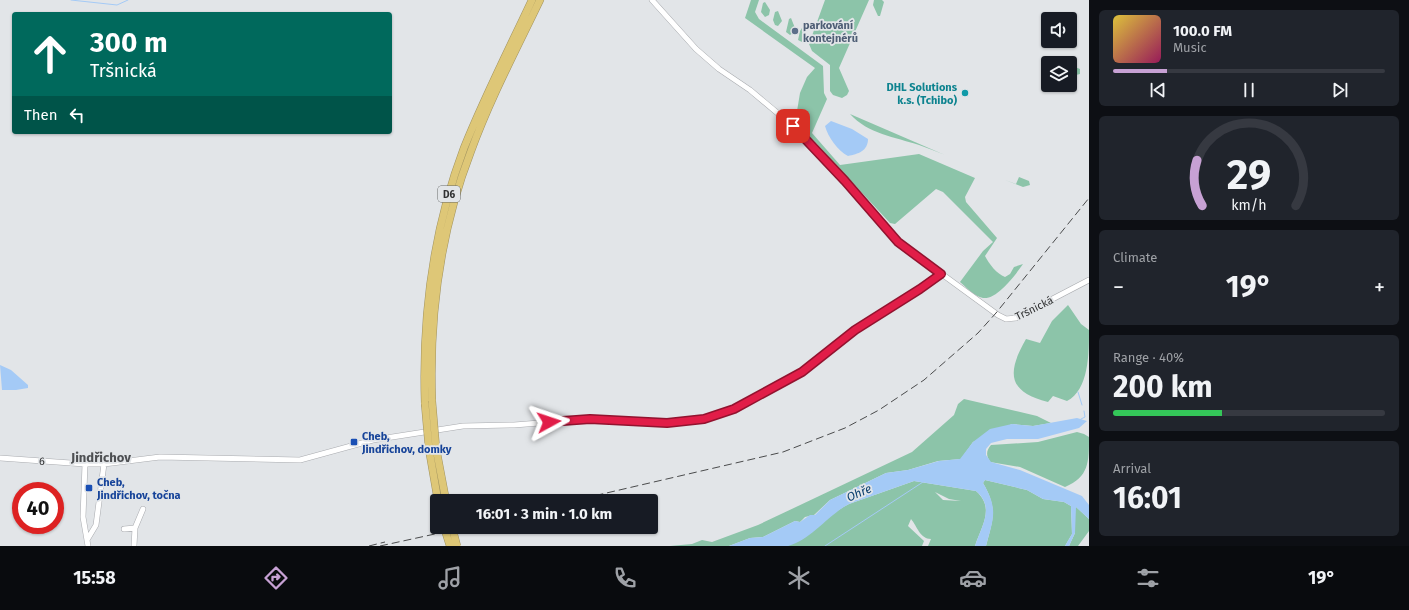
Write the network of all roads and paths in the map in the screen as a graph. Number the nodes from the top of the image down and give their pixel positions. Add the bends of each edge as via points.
1 (532, 0) edge
2 (540, 0) edge
3 (652, 0) edge
4 (941, 274) junction
5 (1089, 280) edge
6 (428, 402) junction
7 (0, 458) edge
8 (85, 464) junction
9 (104, 464) junction
10 (437, 494) edge
11 (445, 494) edge
12 (143, 509) dead end
13 (135, 528) junction
14 (124, 530) dead end
15 (446, 534) edge
16 (454, 534) edge
17 (87, 543) edge
18 (134, 546) edge
19 (450, 546) edge
20 (457, 546) edge

1 - 6 highway, D6 via 475,121 445,209 431,273 426,316
2 - 6 highway, D6 via 482,123 452,211 438,275 433,314
3 - 4 street, Tršnická via 696,49 793,126 902,246
4 - 5 street, Tršnická via 1007,319 1018,317
4 - 9 street, 6 via 855,330 802,372 734,409 704,419 667,423 590,419 463,426 373,440 300,460 160,457
6 - 10 highway, D6, bridge via 429,450
6 - 11 highway, D6, bridge
7 - 8 street, 6
8 - 9 street, 6
8 - 17 street via 83,517
9 - 17 street via 96,525
12 - 13 street
13 - 14 street
13 - 18 street
15 - 19 highway, bridge
16 - 20 highway, bridge

